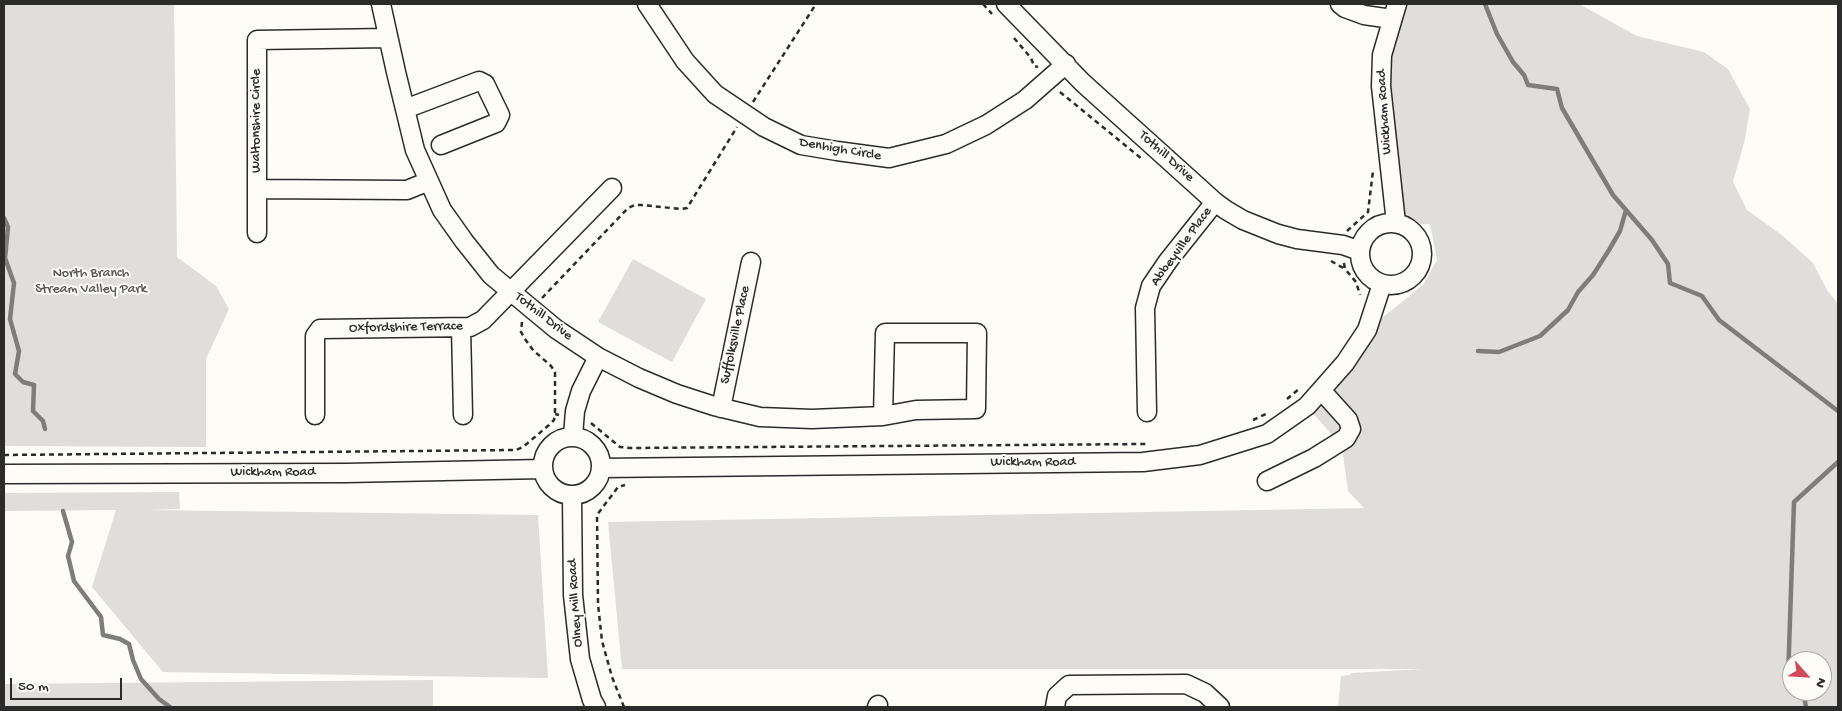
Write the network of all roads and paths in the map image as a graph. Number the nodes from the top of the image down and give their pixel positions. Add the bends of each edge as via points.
1 (381, 4) edge
2 (647, 4) edge
3 (816, 4) edge
4 (1006, 4) edge
5 (1340, 4) edge
6 (1394, 11) edge
7 (388, 38) junction
8 (1066, 64) junction
9 (405, 109) junction
10 (745, 114) junction
11 (441, 146) dead end
12 (1373, 170) dead end
13 (430, 181) junction
14 (612, 188) dead end
15 (257, 189) junction
16 (1215, 202) junction
17 (1396, 222) junction
18 (257, 234) dead end
19 (1343, 245) junction
20 (1360, 250) junction
21 (751, 262) dead end
22 (1382, 284) junction
23 (511, 292) junction
24 (1360, 302) dead end
25 (532, 309) junction
26 (461, 328) junction
27 (598, 357) junction
28 (1300, 387) dead end
29 (1321, 390) junction
30 (1281, 403) dead end
31 (721, 408) junction
32 (1147, 412) dead end
33 (1268, 413) dead end
34 (555, 414) junction
35 (314, 415) dead end
36 (463, 415) dead end
37 (883, 416) junction
38 (574, 418) junction
39 (1252, 420) dead end
40 (573, 436) junction
41 (1153, 444) dead end
42 (4, 455) edge
43 (542, 468) junction
44 (601, 468) junction
45 (4, 474) edge
46 (1267, 481) dead end
47 (626, 485) dead end
48 (572, 496) junction
49 (596, 707) edge
50 (624, 707) edge
51 (1055, 707) edge
52 (1220, 707) edge

1 - 7 street, Tothill Drive
2 - 10 street, Denhigh Circle via 685,61 715,94
3 - 10 path
4 - 8 street, Tothill Drive
5 - 6 street via 1364,15
6 - 17 street, Wickham Road via 1382,55 1381,86
7 - 9 street, Tothill Drive
7 - 15 street, Waltonshire Circle via 257,40
8 - 10 street, Denhigh Circle via 1026,100 986,124 946,144 889,158 801,145
8 - 16 street, Tothill Drive
9 - 11 street via 479,81 485,84 500,115 496,123
9 - 13 street, Tothill Drive via 415,150
10 - 25 path via 687,208 642,205 628,208
12 - 19 path via 1368,212 1348,229
13 - 15 street, Waltonshire Circle via 407,190
13 - 23 street, Tothill Drive via 442,210 464,241 491,276
14 - 23 street, Oxfordshire Terrace
15 - 18 street
16 - 19 street, Tothill Drive via 1243,220 1278,234
16 - 32 street, Abbeyville Place via 1151,286 1145,308
17 - 20 street via 1383,223 1372,229
17 - 22 street via 1416,234 1423,255 1421,266 1405,283 1394,286
19 - 20 street, Tothill Drive
19 - 24 path via 1345,269 1356,282
20 - 22 street via 1365,272
21 - 31 street, Suffolksville Place
22 - 29 street, Wickham Road via 1367,330 1345,363
23 - 25 street, Tothill Drive
23 - 26 street, Oxfordshire Terrace via 483,320
25 - 27 street, Tothill Drive
25 - 34 path via 521,325 522,332 555,372
26 - 35 street, Oxfordshire Terrace via 320,329 315,336
26 - 36 street
27 - 31 street, Tothill Drive via 677,394
27 - 38 street via 581,391
28 - 30 path
29 - 44 street, Wickham Road via 1307,406 1267,434 1200,455 1143,462
29 - 46 street via 1348,420 1351,429 1346,438
31 - 37 street, Tothill Drive via 760,417
33 - 39 path
34 - 38 path
34 - 42 path via 549,425 516,450
37 - 37 street, Tothill Drive via 885,333 977,333 976,409 916,410
38 - 40 street
38 - 41 path via 588,420 620,447 630,448
40 - 43 street via 562,438 550,446
40 - 44 street via 590,442 600,458
43 - 45 street, Wickham Road via 346,473
43 - 48 street via 552,488
44 - 48 street via 592,488
47 - 50 path via 618,487 597,515 598,604 602,641
48 - 49 street, Olney Mill Road via 573,595 580,659
51 - 52 street via 1057,696 1069,685 1186,684 1205,693

